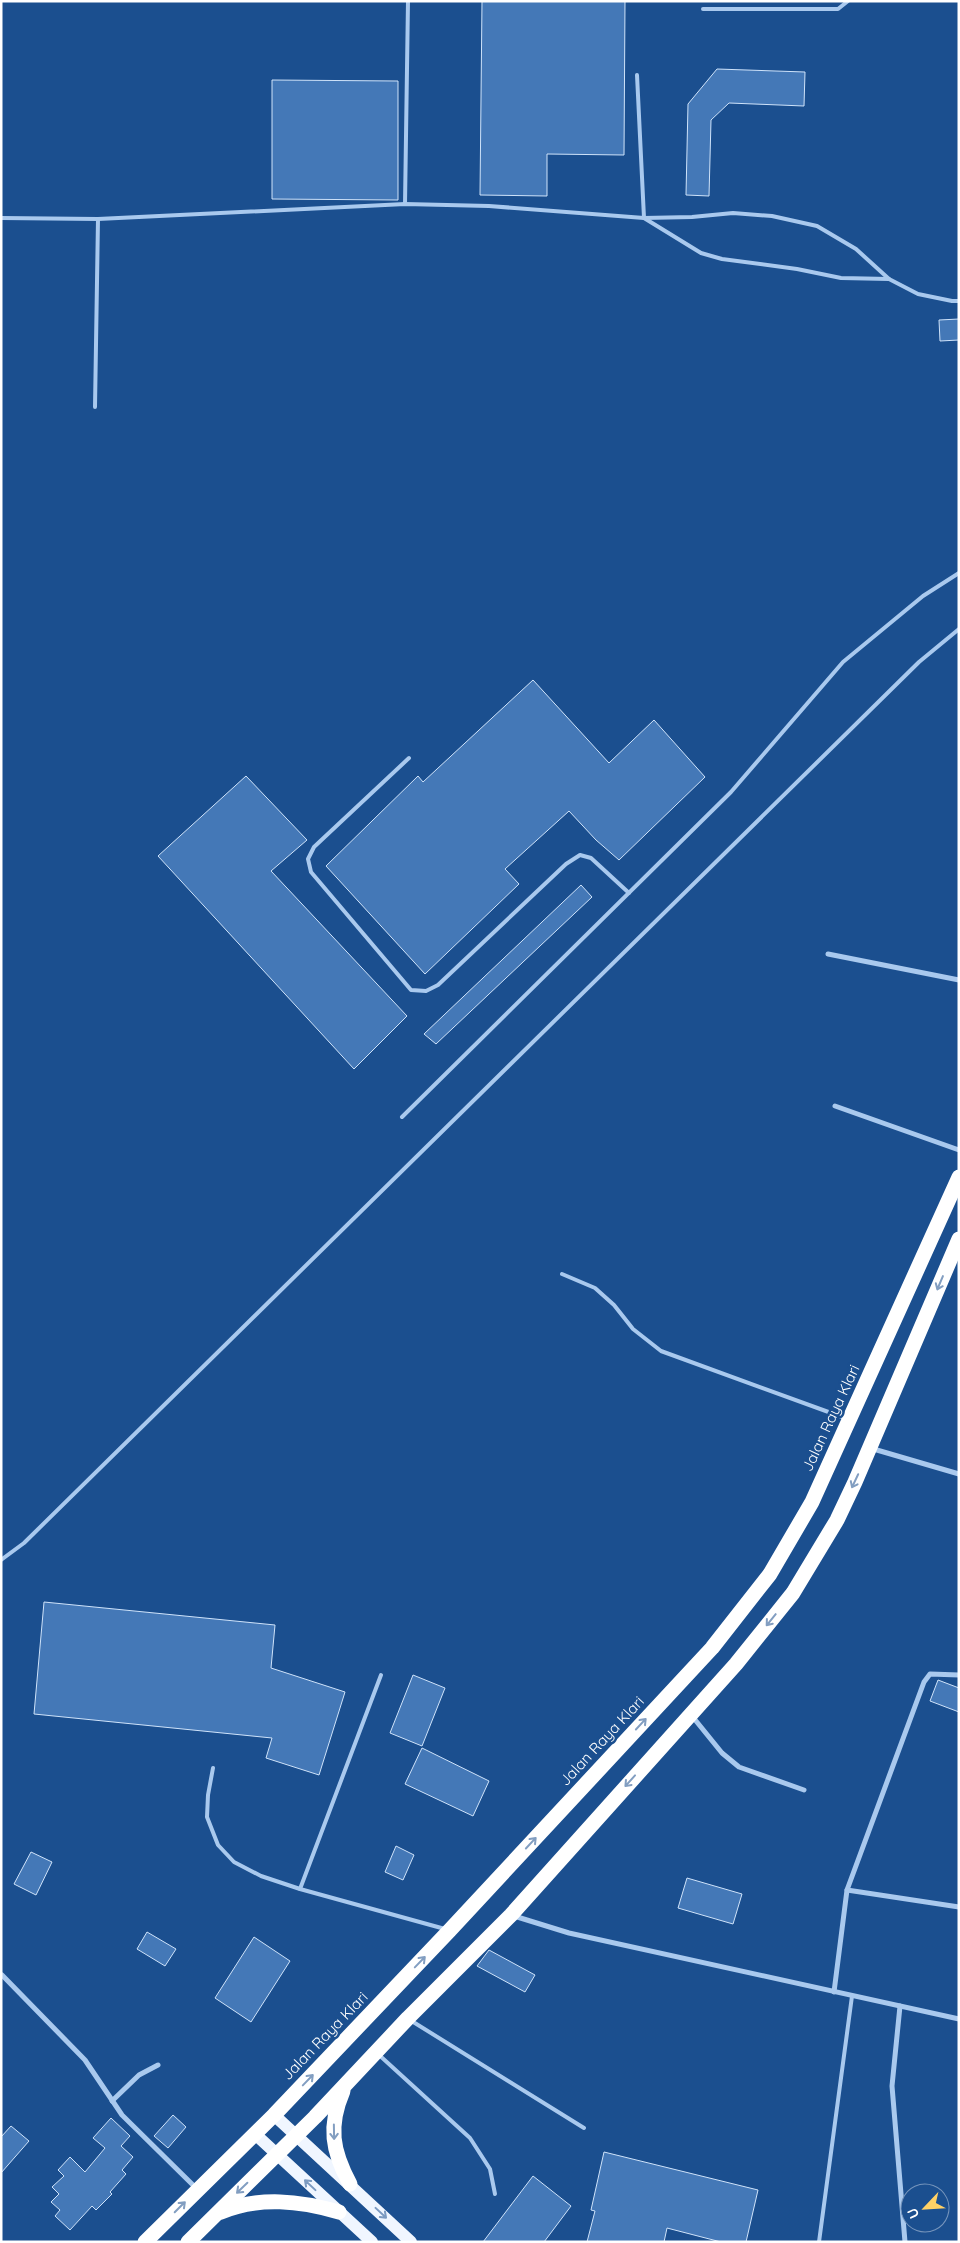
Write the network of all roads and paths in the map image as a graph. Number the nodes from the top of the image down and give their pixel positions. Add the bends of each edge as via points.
1 (408, 1) edge
2 (848, 1) edge
3 (702, 9) dead end
4 (637, 75) dead end
5 (404, 204) junction
6 (1, 218) edge
7 (644, 218) junction
8 (98, 220) junction
9 (889, 280) junction
10 (959, 301) edge
11 (95, 407) dead end
12 (959, 573) edge
13 (959, 629) edge
14 (409, 758) dead end
15 (629, 893) junction
16 (828, 954) dead end
17 (959, 980) edge
18 (835, 1106) dead end
19 (402, 1117) dead end
20 (959, 1150) edge
21 (959, 1177) edge
22 (959, 1238) edge
23 (562, 1274) dead end
24 (850, 1420) junction
25 (870, 1448) junction
26 (959, 1474) edge
27 (1, 1560) edge
28 (381, 1675) dead end
29 (959, 1675) edge
30 (690, 1714) junction
31 (213, 1768) dead end
32 (804, 1790) dead end
33 (300, 1889) junction
34 (847, 1890) junction
35 (959, 1907) edge
36 (511, 1915) junction
37 (450, 1930) junction
38 (2, 1974) edge
39 (834, 1992) junction
40 (852, 1996) junction
41 (900, 2006) junction
42 (408, 2018) junction
43 (959, 2019) edge
44 (376, 2052) junction
45 (158, 2065) dead end
46 (345, 2085) junction
47 (112, 2101) junction
48 (274, 2115) junction
49 (584, 2128) dead end
50 (255, 2134) junction
51 (296, 2135) junction
52 (277, 2154) junction
53 (350, 2184) junction
54 (198, 2190) junction
55 (495, 2194) dead end
56 (339, 2212) junction
57 (214, 2215) junction
58 (145, 2242) edge
59 (188, 2242) edge
60 (372, 2242) edge
61 (411, 2242) edge
62 (819, 2242) edge
63 (905, 2242) edge

1 - 5 lane
2 - 3 lane via 838,9
4 - 7 lane
5 - 7 lane via 489,206
5 - 8 lane
6 - 8 lane
7 - 9 lane via 702,253 722,260 841,278
7 - 9 lane via 733,213 772,216 817,226 856,248
8 - 11 lane
9 - 10 lane via 918,294
12 - 15 lane via 922,596 844,662 731,792
13 - 27 lane via 919,662 24,1543
14 - 15 lane via 314,847 308,859 311,872 411,990 426,991 438,985 566,864 580,855 591,858
15 - 19 lane
16 - 17 street
18 - 20 street
21 - 24 highway, Jalan Raya Klari
22 -> 25 highway
23 - 24 lane via 594,1288 614,1305 633,1329 662,1351
37 -> 24 highway, Jalan Raya Klari via 718,1641 770,1574 812,1502
25 - 26 street
25 -> 30 highway via 837,1520 793,1593 736,1664
28 - 33 lane
29 - 34 street via 930,1674 924,1682
30 - 32 street via 722,1753 739,1767
30 -> 36 highway
31 - 33 lane via 206,1817 218,1845 234,1862 261,1876
33 - 37 lane
34 - 35 street
34 - 39 street
36 - 39 street via 569,1933
36 - 42 highway
48 -> 37 highway, Jalan Raya Klari
38 - 47 street via 85,2060
39 - 40 street
40 - 41 street
40 - 62 lane
41 - 43 street
41 - 63 street via 892,2086
42 - 44 highway
42 - 49 lane
44 - 46 highway
44 - 55 lane via 470,2138 490,2170
45 - 47 street via 139,2076
46 - 51 highway
46 -> 53 highway via 336,2107 333,2128 339,2165
47 - 54 street via 122,2115
48 - 50 highway, Jalan Raya Klari
48 - 51 main road
50 - 52 main road
50 - 54 highway, Jalan Raya Klari
51 - 52 highway
51 - 53 main road
56 -> 52 main road
52 -> 57 highway
53 -> 61 main road
58 -> 54 highway, Jalan Raya Klari
56 - 57 highway via 288,2201 237,2206
56 - 60 main road
57 - 59 highway

